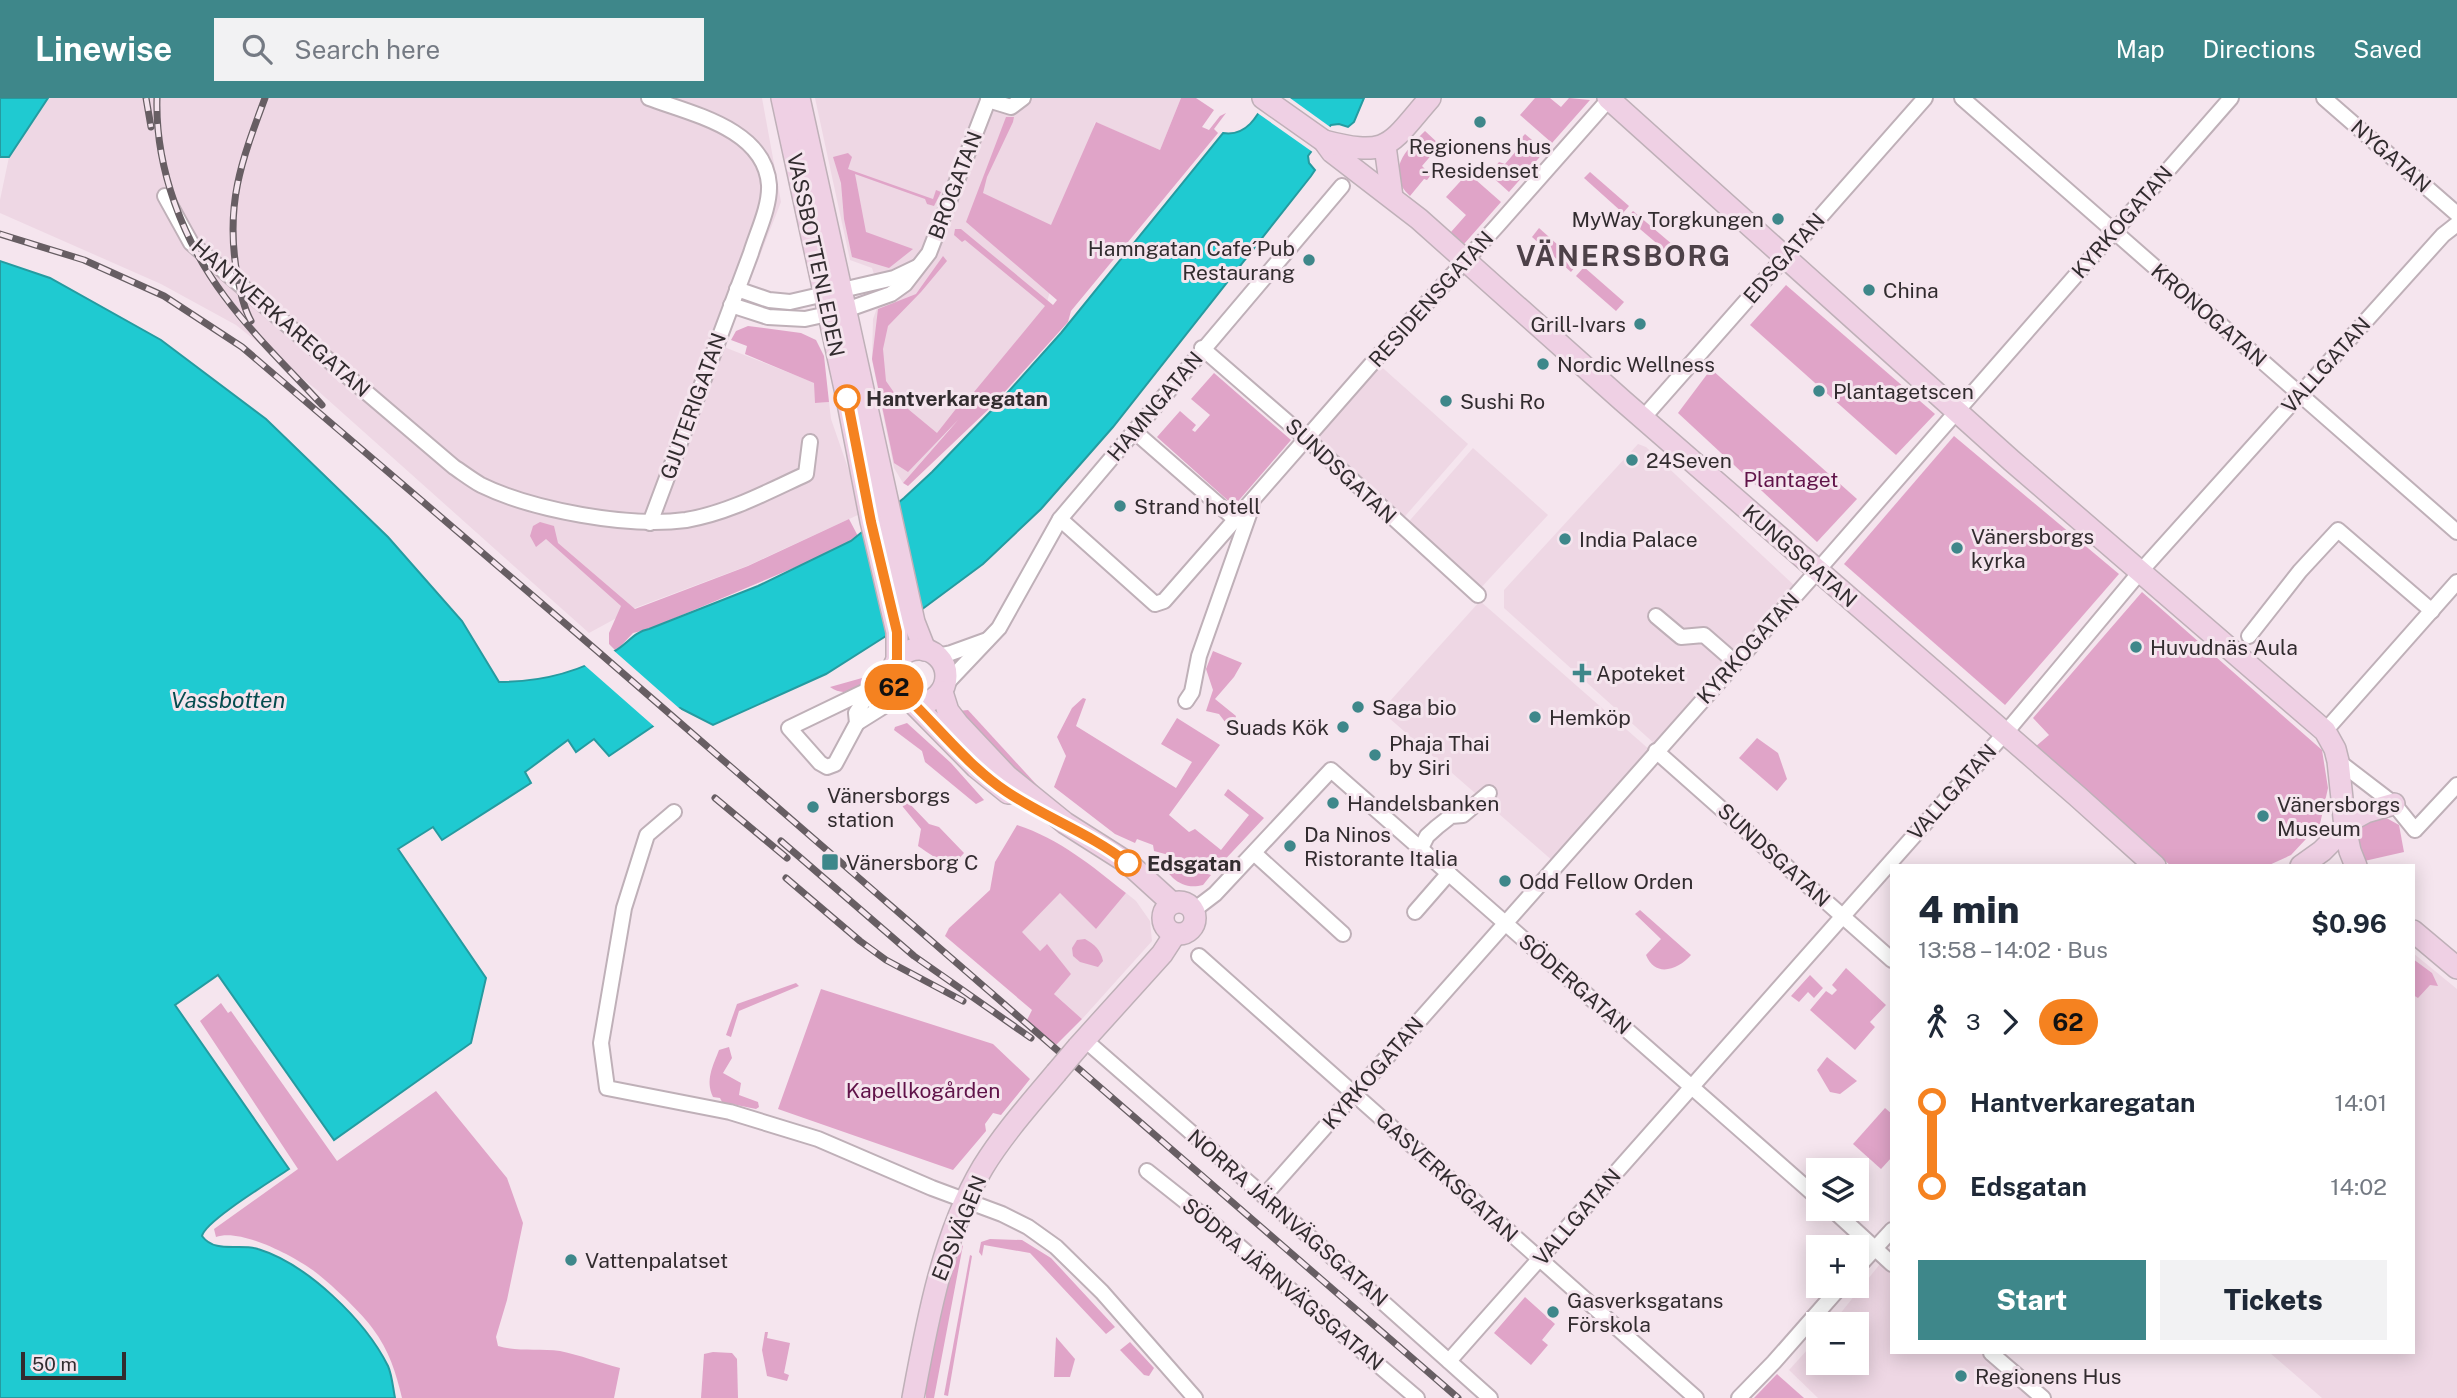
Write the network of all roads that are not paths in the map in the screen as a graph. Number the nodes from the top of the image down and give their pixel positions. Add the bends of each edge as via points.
1 (649, 98) edge
2 (782, 98) edge
3 (799, 98) edge
4 (1263, 98) edge
5 (1430, 98) edge
6 (1609, 98) edge
7 (1925, 98) edge
8 (1962, 98) edge
9 (2231, 98) edge
10 (2324, 98) edge
11 (988, 99) edge
12 (1019, 101) edge
13 (1324, 141) junction
14 (1385, 146) junction
15 (1342, 186) dead end
16 (165, 196) dead end
17 (1392, 197) junction
18 (2457, 214) edge
19 (2457, 224) edge
20 (2114, 231) junction
21 (1784, 257) junction
22 (1466, 261) junction
23 (737, 289) junction
24 (836, 303) junction
25 (731, 305) junction
26 (1202, 348) junction
27 (2299, 394) junction
28 (1956, 411) junction
29 (1643, 418) junction
30 (1134, 431) junction
31 (1307, 439) junction
32 (810, 442) dead end
33 (1254, 501) junction
34 (1060, 519) junction
35 (1236, 520) junction
36 (650, 523) junction
37 (2457, 532) edge
38 (1817, 571) junction
39 (2140, 572) junction
40 (2457, 582) edge
41 (1478, 595) dead end
42 (2432, 611) junction
43 (1656, 616) dead end
44 (906, 627) junction
45 (2249, 636) dead end
46 (989, 640) junction
47 (931, 653) junction
48 (1735, 662) junction
49 (896, 663) junction
50 (872, 688) junction
51 (944, 688) junction
52 (907, 699) junction
53 (1186, 701) dead end
54 (857, 723) junction
55 (2325, 731) junction
56 (2004, 734) junction
57 (1656, 751) junction
58 (2338, 761) junction
59 (2457, 785) edge
60 (1489, 793) dead end
61 (2394, 804) junction
62 (674, 812) dead end
63 (1065, 823) junction
64 (2345, 827) junction
65 (1421, 848) junction
66 (1254, 853) junction
67 (2153, 864) edge
68 (2304, 864) edge
69 (2355, 864) edge
70 (1449, 873) junction
71 (1172, 903) junction
72 (1194, 910) junction
73 (1415, 912) dead end
74 (1842, 916) junction
75 (1505, 923) junction
76 (2415, 933) edge
77 (1175, 934) junction
78 (1343, 934) dead end
79 (1199, 956) dead end
80 (1890, 958) edge
81 (2457, 968) edge
82 (1082, 1044) junction
83 (1691, 1087) junction
84 (1354, 1094) junction
85 (1147, 1171) dead end
86 (1806, 1188) edge
87 (1264, 1196) junction
88 (966, 1201) junction
89 (1845, 1221) edge
90 (1890, 1232) edge
91 (1874, 1248) junction
92 (1869, 1254) edge
93 (1539, 1259) junction
94 (1890, 1262) edge
95 (1830, 1298) edge
96 (1993, 1354) edge
97 (1449, 1362) junction
98 (1415, 1397) edge
99 (913, 1398) edge
100 (1195, 1398) edge
101 (1490, 1398) edge
102 (1696, 1398) edge
103 (1739, 1398) edge
104 (2043, 1398) edge

1 - 23 street, GJUTERIGATAN via 716,123 757,152 769,186
2 - 24 street, VASSBOTTENLEDEN
3 - 24 street, VASSBOTTENLEDEN
4 - 13 street
5 - 14 street
6 - 21 street
6 - 22 street, RESIDENSGATAN
7 - 21 street, EDSGATAN
8 - 20 street, KRONOGATAN
9 - 20 street, KYRKOGATAN
10 - 18 street, NYGATAN
11 - 12 street, BROGATAN via 1011,107
11 - 24 street, BROGATAN via 929,253 919,267 891,294
13 - 14 street via 1354,149
13 - 17 street, KUNGSGATAN
14 - 17 street
15 - 26 street, HAMNGATAN
16 - 36 street, HANTVERKAREGATAN via 191,243 454,467 481,485 530,503
17 - 22 street, KUNGSGATAN
19 - 27 street, VALLGATAN
20 - 27 street, KRONOGATAN
20 - 28 street, KYRKOGATAN
21 - 28 street
21 - 29 street, EDSGATAN
22 - 29 street, KUNGSGATAN
22 - 31 street, RESIDENSGATAN
23 - 24 street, BROGATAN via 769,300
23 - 25 street, GJUTERIGATAN
24 - 25 street, BROGATAN via 805,319 780,320
24 - 44 street, VASSBOTTENLEDEN via 890,510
24 - 44 street, VASSBOTTENLEDEN via 871,522
25 - 36 street, GJUTERIGATAN
26 - 30 street, HAMNGATAN
26 - 31 street, SUNDSGATAN
27 - 37 street, KRONOGATAN
27 - 39 street, VALLGATAN
28 - 38 street, KYRKOGATAN
28 - 39 street
29 - 38 street, KUNGSGATAN
30 - 34 street, HAMNGATAN
30 - 35 street
31 - 33 street, RESIDENSGATAN
31 - 41 street, SUNDSGATAN
32 - 36 street, HANTVERKAREGATAN via 806,474 739,505 688,519
33 - 35 street, RESIDENSGATAN
33 - 53 street, RESIDENSGATAN
34 - 35 street, RESIDENSGATAN via 1155,604 1164,601
34 - 46 street, HAMNGATAN
38 - 48 street, KYRKOGATAN
38 - 56 street, KUNGSGATAN
39 - 55 street
39 - 56 street, VALLGATAN
40 - 42 street
42 - 45 street via 2338,530
42 - 55 street
43 - 48 street via 1681,637 1704,635
44 - 47 street, VASSBOTTENLEDEN
44 - 49 street, VASSBOTTENLEDEN
46 - 47 street via 951,653
46 - 51 street, HAMNGATAN
47 - 49 street via 911,650
47 - 51 street via 946,669
48 - 57 street, KYRKOGATAN
49 - 50 street
49 - 52 street via 892,682
50 - 54 street via 856,713
50 - 54 street via 789,728 827,766 843,753
51 - 52 street via 929,702
51 - 63 street via 948,711 958,724 1007,776
52 - 54 street
52 - 63 street via 1006,792
55 - 58 street
56 - 67 street, KUNGSGATAN
56 - 74 street, VALLGATAN
57 - 74 street, SUNDSGATAN
57 - 75 street, KYRKOGATAN
58 - 61 street
58 - 64 street
59 - 61 street via 2415,830
60 - 65 street via 1463,815 1451,816 1437,827
61 - 64 street via 2366,812
62 - 88 street via 647,835 625,908 601,1043 607,1088 730,1112 818,1139
63 - 71 street via 1120,857
64 - 68 street
64 - 69 street
65 - 66 street, SÖDERGATAN via 1331,771
65 - 70 street, SÖDERGATAN
66 - 72 street
66 - 78 street
70 - 73 street
70 - 75 street, SÖDERGATAN
71 - 72 street via 1184,902
71 - 77 street via 1163,920
72 - 77 street via 1192,928
74 - 80 street, SUNDSGATAN
74 - 83 street, VALLGATAN
75 - 83 street, SÖDERGATAN
75 - 84 street, KYRKOGATAN
76 - 81 street
77 - 82 street
79 - 84 street, GASVERKSGATAN
82 - 87 street, NORRA JÄRNVÄGSGATAN
82 - 88 street, EDSVÄGEN, bridge via 1000,1141
83 - 86 street, SÖDERGATAN
83 - 93 street, VALLGATAN
84 - 87 street, KYRKOGATAN
84 - 93 street, GASVERKSGATAN
85 - 98 street, SÖDRA JÄRNVÄGSGATAN
87 - 97 street, NORRA JÄRNVÄGSGATAN
88 - 99 street, EDSVÄGEN via 926,1323
88 - 100 street via 1028,1227 1056,1247
89 - 91 street
90 - 91 street
91 - 92 street
91 - 94 street
93 - 97 street, VALLGATAN
93 - 102 street, GASVERKSGATAN
95 - 103 street
96 - 104 street
97 - 101 street, NORRA JÄRNVÄGSGATAN

